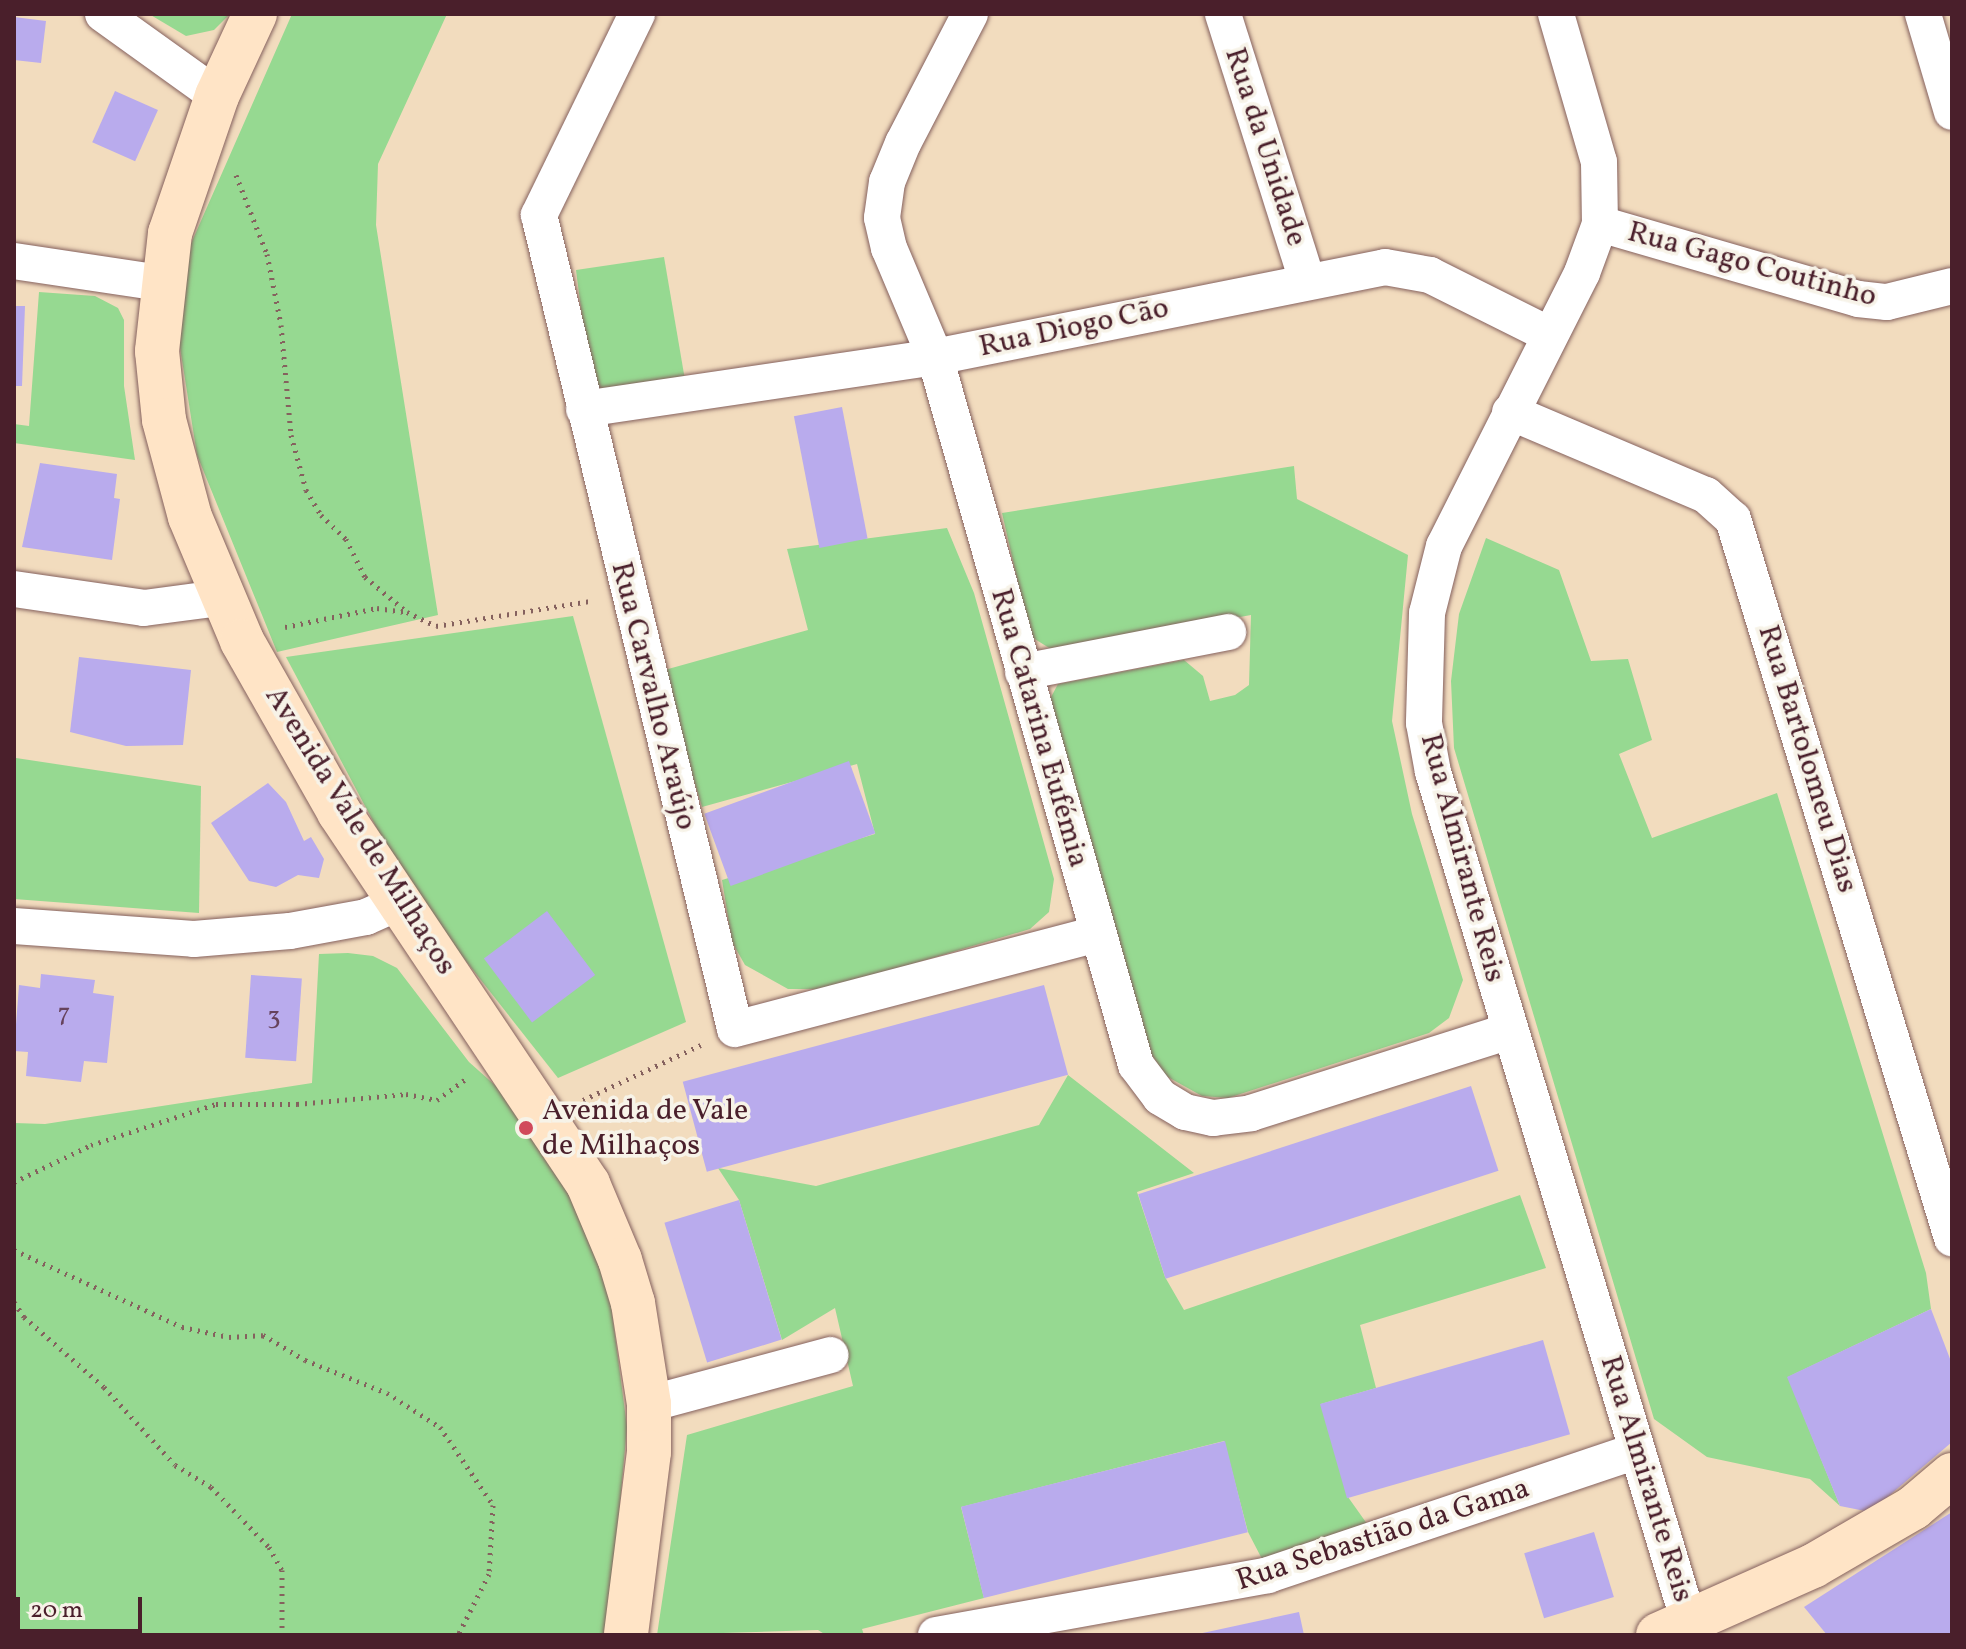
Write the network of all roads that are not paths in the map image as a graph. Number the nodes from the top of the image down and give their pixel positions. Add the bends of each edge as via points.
1 (103, 14) edge
2 (255, 14) edge
3 (637, 14) edge
4 (970, 14) edge
5 (1223, 14) edge
6 (1556, 14) edge
7 (1923, 14) edge
8 (211, 111) junction
9 (1952, 112) edge
10 (1600, 224) junction
11 (14, 261) edge
12 (1307, 280) junction
13 (161, 283) junction
14 (1952, 286) edge
15 (1550, 335) junction
16 (935, 357) junction
17 (584, 409) junction
18 (1510, 412) junction
19 (14, 589) edge
20 (220, 598) junction
21 (1228, 632) dead end
22 (1023, 672) junction
23 (399, 902) junction
24 (14, 926) edge
25 (1097, 934) junction
26 (1510, 1031) junction
27 (1952, 1238) edge
28 (831, 1355) dead end
29 (649, 1404) junction
30 (1637, 1451) junction
31 (1952, 1475) edge
32 (1674, 1628) edge
33 (626, 1635) edge
34 (936, 1635) edge

1 - 8 street
2 - 8 street, Avenida Vale de Milhaços
3 - 17 street, Rua Carvalho Araújo via 539,215
4 - 16 street, Rua Catarina Eufémia via 903,143 887,182 882,218 889,248
5 - 12 street, Rua da Unidade
6 - 10 street, Rua Almirante Reis via 1599,162
7 - 9 street
8 - 13 street, Avenida Vale de Milhaços via 170,233
10 - 14 street, Rua Gago Coutinho via 1858,299 1887,302
10 - 15 street, Rua Almirante Reis
11 - 13 street
12 - 15 street, Rua Diogo Cão via 1385,267 1409,269
12 - 16 street, Rua Diogo Cão
13 - 20 street, Avenida Vale de Milhaços via 157,351 164,420 190,517
15 - 18 street, Rua Almirante Reis
16 - 17 street, Rua Diogo Cão
16 - 22 street, Rua Catarina Eufémia
17 - 25 street, Rua Carvalho Araújo via 735,1029
18 - 26 street, Rua Almirante Reis via 1444,546 1427,613 1423,677 1433,772
18 - 27 street, Rua Bartolomeu Dias via 1706,495 1733,519
19 - 20 street via 144,608
20 - 23 street, Avenida Vale de Milhaços via 339,812
21 - 22 street
22 - 25 street, Rua Catarina Eufémia
23 - 24 street via 366,917 290,931 194,939
23 - 29 street, Avenida Vale de Milhaços via 588,1184 633,1303
25 - 26 street, Rua Catarina Eufémia via 1136,1065 1160,1097 1185,1112 1213,1118 1251,1113
26 - 30 street, Rua Almirante Reis
28 - 29 street
29 - 33 street, Avenida Vale de Milhaços via 644,1496
30 - 32 street, Rua Almirante Reis
30 - 34 street, Rua Sebastião da Gama via 1268,1575
31 - 32 street via 1913,1508 1813,1566

